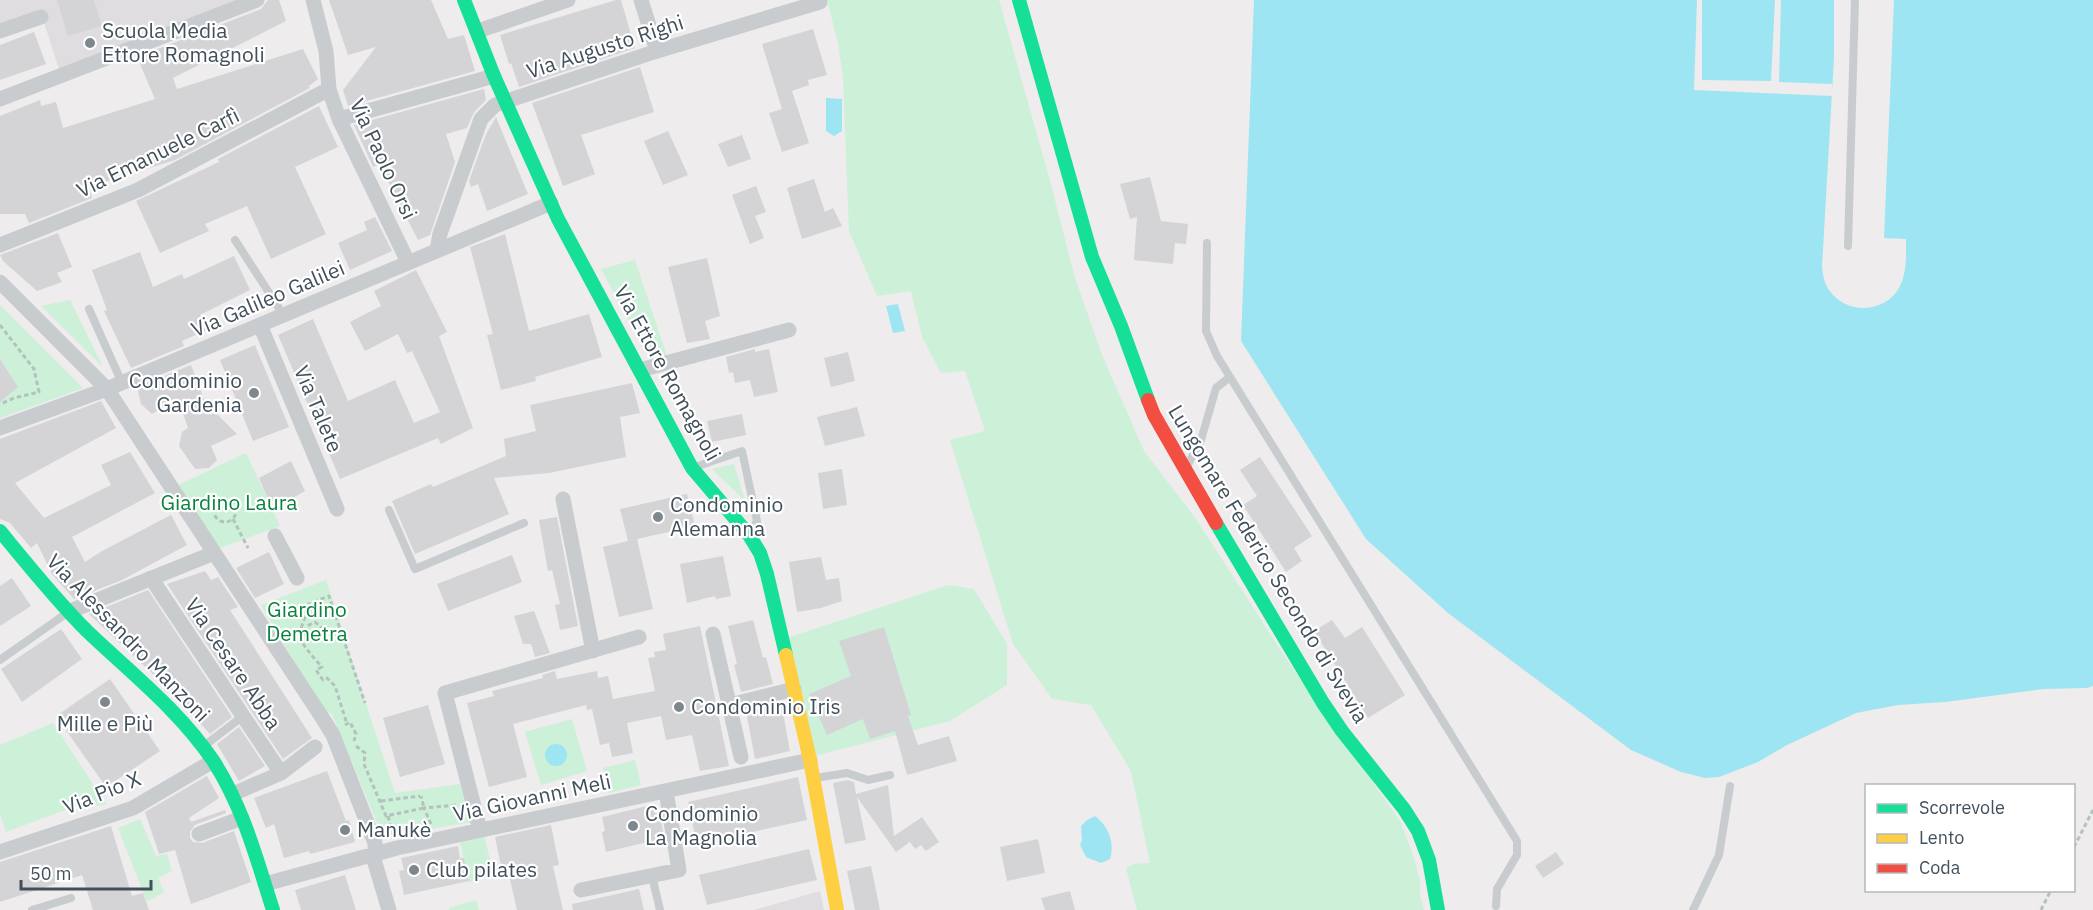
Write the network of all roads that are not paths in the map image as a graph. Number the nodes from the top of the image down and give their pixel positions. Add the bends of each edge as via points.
1 (257, 0) edge
2 (313, 0) edge
3 (464, 0) edge
4 (568, 0) edge
5 (641, 0) edge
6 (1020, 0) edge
7 (1033, 0) edge
8 (1855, 0) edge
9 (820, 2) dead end
10 (41, 17) dead end
11 (0, 31) edge
12 (478, 31) junction
13 (657, 51) junction
14 (494, 76) junction
15 (329, 89) junction
16 (0, 99) edge
17 (506, 100) junction
18 (339, 119) junction
19 (551, 203) junction
20 (236, 240) dead end
21 (1208, 243) dead end
22 (0, 244) edge
23 (1848, 246) dead end
24 (437, 250) junction
25 (408, 262) junction
26 (0, 282) edge
27 (89, 309) dead end
28 (284, 316) junction
29 (260, 326) junction
30 (1121, 326) junction
31 (789, 330) dead end
32 (640, 370) junction
33 (1230, 377) junction
34 (115, 386) junction
35 (0, 428) edge
36 (692, 468) junction
37 (1185, 470) junction
38 (563, 499) dead end
39 (337, 510) dead end
40 (389, 510) dead end
41 (524, 523) dead end
42 (0, 531) edge
43 (749, 535) junction
44 (275, 536) dead end
45 (214, 553) junction
46 (152, 578) junction
47 (297, 578) dead end
48 (68, 612) junction
49 (714, 634) dead end
50 (639, 637) dead end
51 (593, 651) junction
52 (0, 660) edge
53 (794, 689) junction
54 (730, 705) junction
55 (243, 716) junction
56 (203, 747) junction
57 (315, 747) dead end
58 (741, 757) dead end
59 (810, 760) junction
60 (213, 761) junction
61 (281, 773) junction
62 (890, 775) dead end
63 (813, 778) junction
64 (1730, 786) dead end
65 (666, 791) junction
66 (232, 794) junction
67 (242, 818) junction
68 (480, 830) junction
69 (199, 834) dead end
70 (0, 852) edge
71 (375, 854) junction
72 (652, 876) junction
73 (265, 884) junction
74 (581, 890) dead end
75 (71, 898) dead end
76 (1496, 906) dead end
77 (268, 909) edge
78 (32, 910) edge
79 (389, 910) edge
80 (660, 910) edge
81 (837, 910) edge
82 (1437, 910) edge
83 (1693, 910) edge

1 - 16 street
2 - 15 street, Via Paolo Orsi via 326,51
3 - 12 street, Via Ettore Romagnoli
4 - 12 street
5 - 13 street
6 - 30 street, Lungomare Federico Secondo di Svevia via 1092,257
7 - 30 street, Lungomare Federico Secondo di Svevia
8 - 23 lane
9 - 13 street, Via Augusto Righi
10 - 11 street
12 - 14 street, Via Ettore Romagnoli
13 - 17 street, Via Augusto Righi
14 - 17 street, Via Ettore Romagnoli
14 - 18 street
15 - 18 street, Via Paolo Orsi
15 - 22 street, Via Emanuele Carfì via 138,190
17 - 19 street, Via Ettore Romagnoli
17 - 24 street, Via Augusto Righi via 481,119
18 - 25 street, Via Paolo Orsi
19 - 24 street, Via Galileo Galilei
19 - 32 street, Via Ettore Romagnoli
20 - 28 lane
21 - 33 lane via 1206,331
24 - 25 street, Via Galileo Galilei
25 - 28 street, Via Galileo Galilei
26 - 34 street
27 - 34 lane
28 - 29 street, Via Galileo Galilei
29 - 34 street, Via Galileo Galilei
29 - 39 street, Via Talete
30 - 37 street, Lungomare Federico Secondo di Svevia via 1154,415
31 - 32 street
32 - 36 street, Via Ettore Romagnoli
33 - 37 lane via 1216,388 1201,440
33 - 76 lane via 1517,841 1517,855 1497,889
34 - 35 street, Via Galileo Galilei
34 - 45 street
36 - 43 street, Via Ettore Romagnoli
36 - 43 lane via 742,452 757,521
37 - 82 street, Lungomare Federico Secondo di Svevia via 1323,703 1418,831 1430,860
38 - 51 street
40 - 41 lane via 415,569
42 - 48 street, Via Alessandro Manzoni
43 - 53 street, Via Ettore Romagnoli via 767,574
44 - 47 street
45 - 46 street
45 - 71 street via 333,735 375,843
46 - 48 street
46 - 55 street, Via Cesare Abba
48 - 52 lane
48 - 56 street, Via Alessandro Manzoni via 164,700
49 - 54 street
50 - 51 street
51 - 68 street via 445,693
53 - 54 street
53 - 59 street, Via Ettore Romagnoli
54 - 58 street
55 - 56 lane
55 - 61 street, Via Cesare Abba
56 - 60 street, Via Alessandro Manzoni
57 - 61 street
59 - 63 street, Via Ettore Romagnoli
59 - 65 street, Via Giovanni Meli
60 - 66 street, Via Alessandro Manzoni
60 - 70 street, Via Pio X via 133,808
61 - 66 street
62 - 63 lane via 868,780 847,773
63 - 81 street, Via Ettore Romagnoli
64 - 83 lane via 1719,855
65 - 68 street, Via Giovanni Meli
65 - 72 street via 679,870
66 - 67 street, Via Alessandro Manzoni
67 - 69 street
67 - 73 street, Via Alessandro Manzoni
68 - 71 street, Via Giovanni Meli
71 - 73 street, Via Giovanni Meli
71 - 79 street
72 - 74 street
72 - 80 lane
73 - 77 street, Via Alessandro Manzoni
75 - 78 lane

